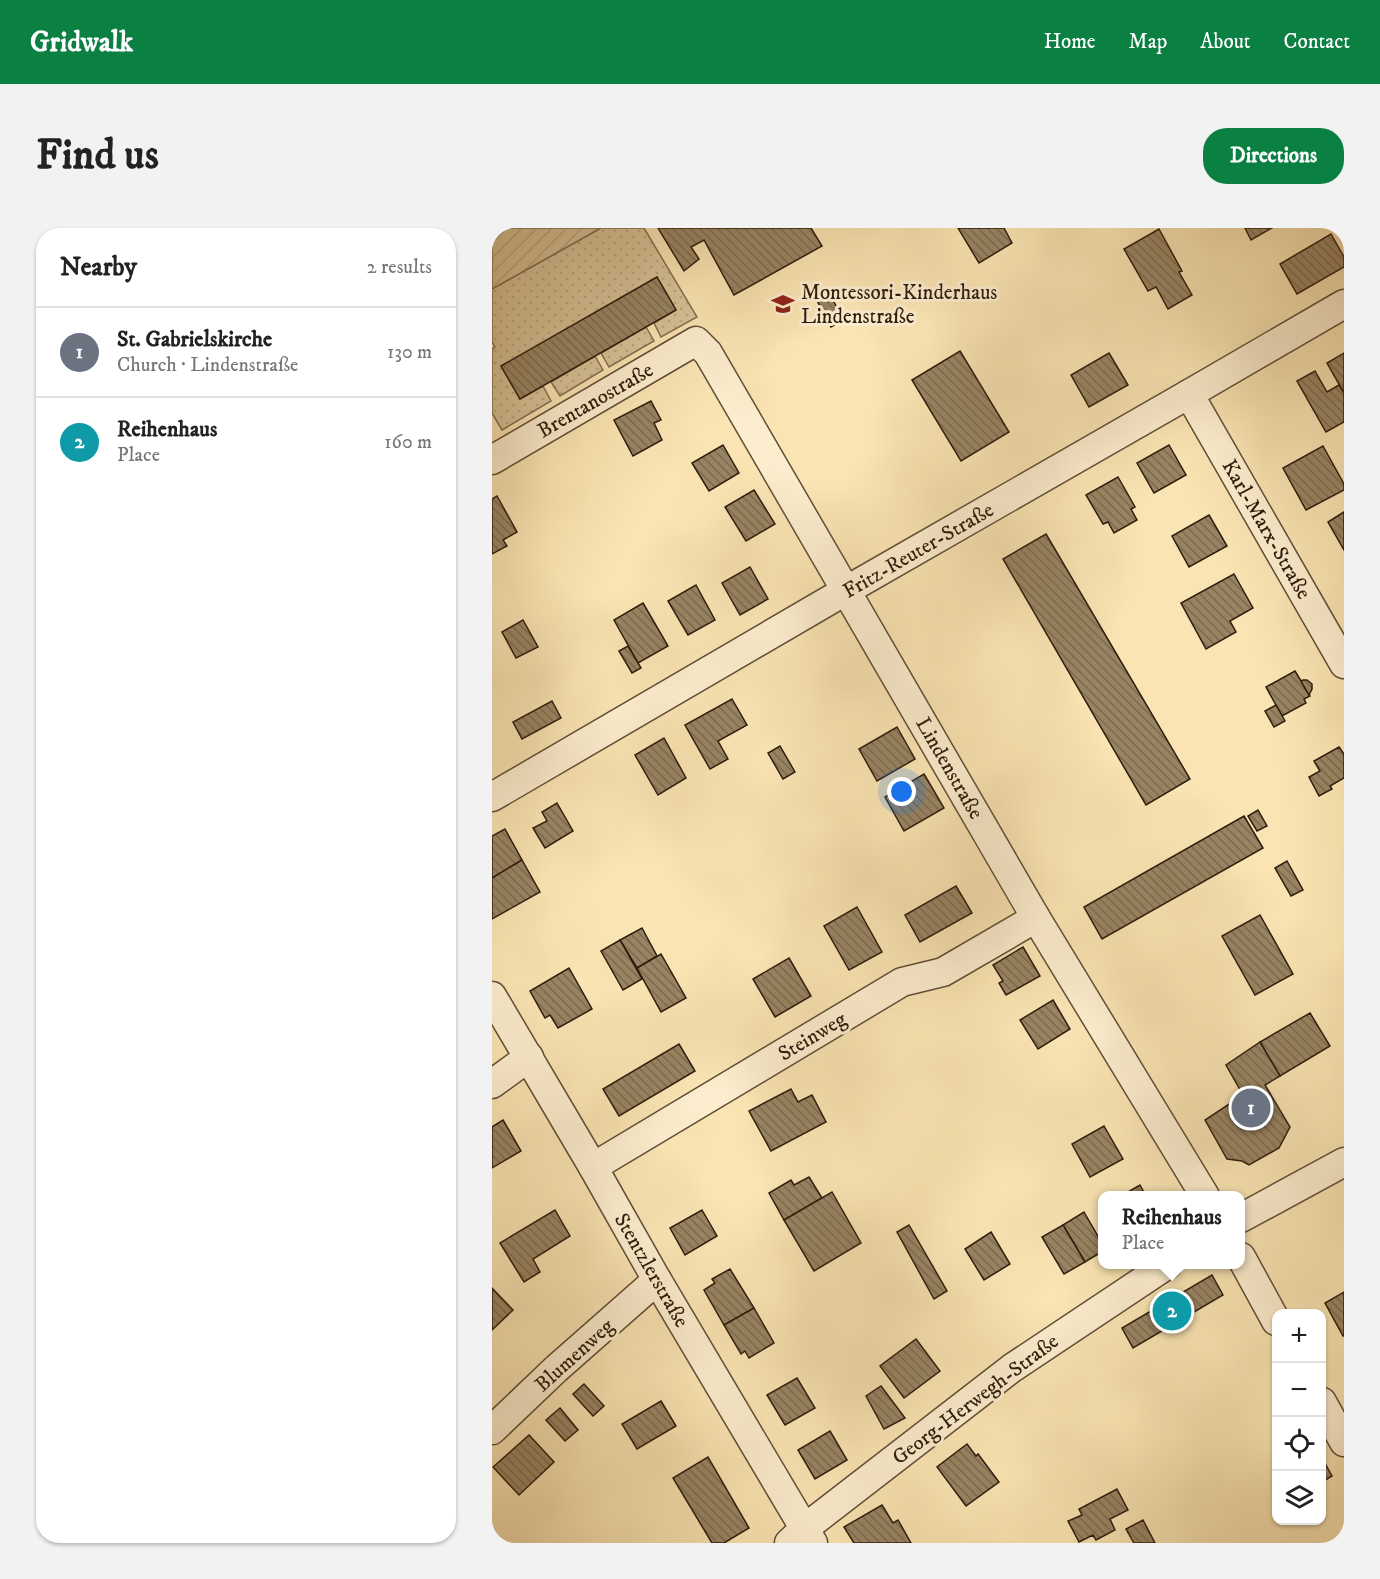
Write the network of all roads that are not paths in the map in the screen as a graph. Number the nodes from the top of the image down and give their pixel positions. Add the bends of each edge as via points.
1 (1344, 304) edge
2 (696, 340) joint
3 (1189, 394) junction
4 (493, 457) edge
5 (847, 590) junction
6 (1344, 664) edge
7 (492, 797) edge
8 (1036, 918) junction
9 (492, 996) edge
10 (529, 1057) junction
11 (492, 1084) edge
12 (1344, 1162) edge
13 (593, 1167) junction
14 (1202, 1191) edge
15 (1245, 1216) edge
16 (1245, 1264) edge
17 (1160, 1269) edge
18 (657, 1280) junction
19 (1272, 1314) edge
20 (1326, 1409) edge
21 (492, 1430) edge
22 (1344, 1442) edge
23 (803, 1538) edge

1 - 3 street, Fritz-Reuter-Straße
2 - 4 street, Brentanostraße
2 - 5 street, Lindenstraße via 708,353
3 - 5 street, Fritz-Reuter-Straße
3 - 6 street, Karl-Marx-Straße
5 - 7 street, Fritz-Reuter-Straße
5 - 8 street, Lindenstraße
8 - 13 street, Steinweg via 943,972 902,982
8 - 14 street, Lindenstraße
9 - 10 street, Stentzlerstraße
10 - 11 street
10 - 13 street, Stentzlerstraße
12 - 15 street
13 - 18 street, Stentzlerstraße
16 - 19 street
17 - 23 street, Georg-Herwegh-Straße via 1012,1368
18 - 21 street, Blumenweg
18 - 23 street, Stentzlerstraße
20 - 22 street

